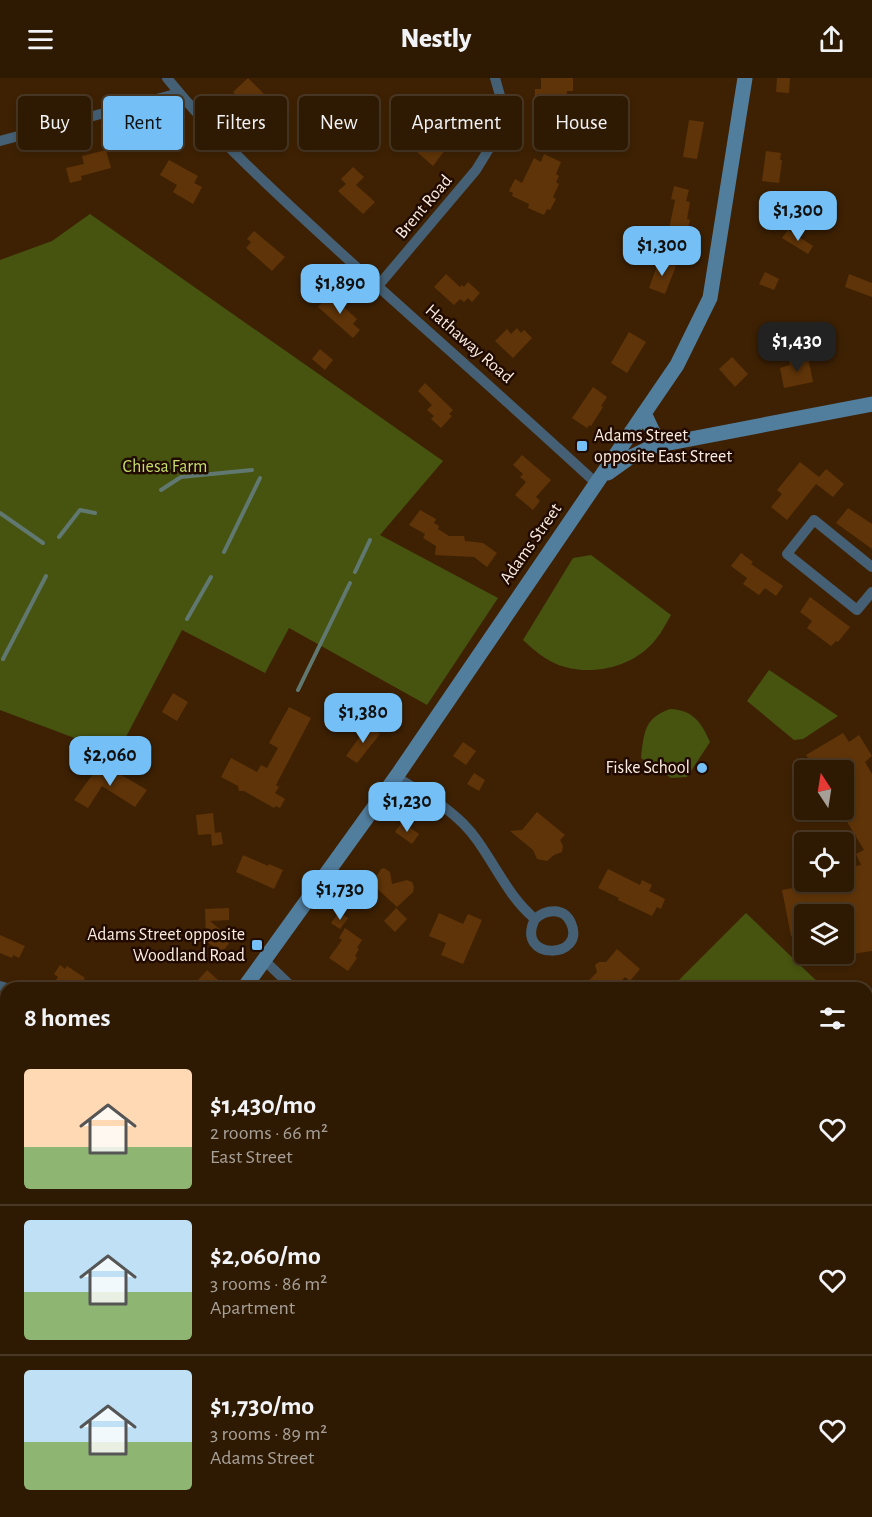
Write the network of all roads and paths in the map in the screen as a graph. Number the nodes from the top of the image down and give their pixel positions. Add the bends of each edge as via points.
1 (166, 78) edge
2 (495, 78) edge
3 (745, 78) edge
4 (179, 93) junction
5 (0, 141) edge
6 (378, 286) junction
7 (872, 404) edge
8 (644, 413) junction
9 (659, 445) junction
10 (596, 483) junction
11 (872, 567) edge
12 (872, 592) edge
13 (396, 777) junction
14 (535, 919) dead end
15 (264, 960) junction
16 (248, 982) edge
17 (287, 982) edge

1 - 4 street, Hathaway Road
2 - 6 street, Brent Road via 503,106 495,139 476,170
3 - 8 main road, Adams Street via 710,298 677,365
4 - 5 street
4 - 6 street, Hathaway Road via 246,163
6 - 10 street, Hathaway Road
7 - 9 main road
8 - 9 main road
8 - 10 main road, Adams Street
9 - 10 main road via 629,458
10 - 13 main road, Adams Street
11 - 12 street via 814,520 787,554 857,610
13 - 14 street via 439,802 470,831 516,901
13 - 15 main road, Adams Street
15 - 16 main road, Adams Street
15 - 17 street

